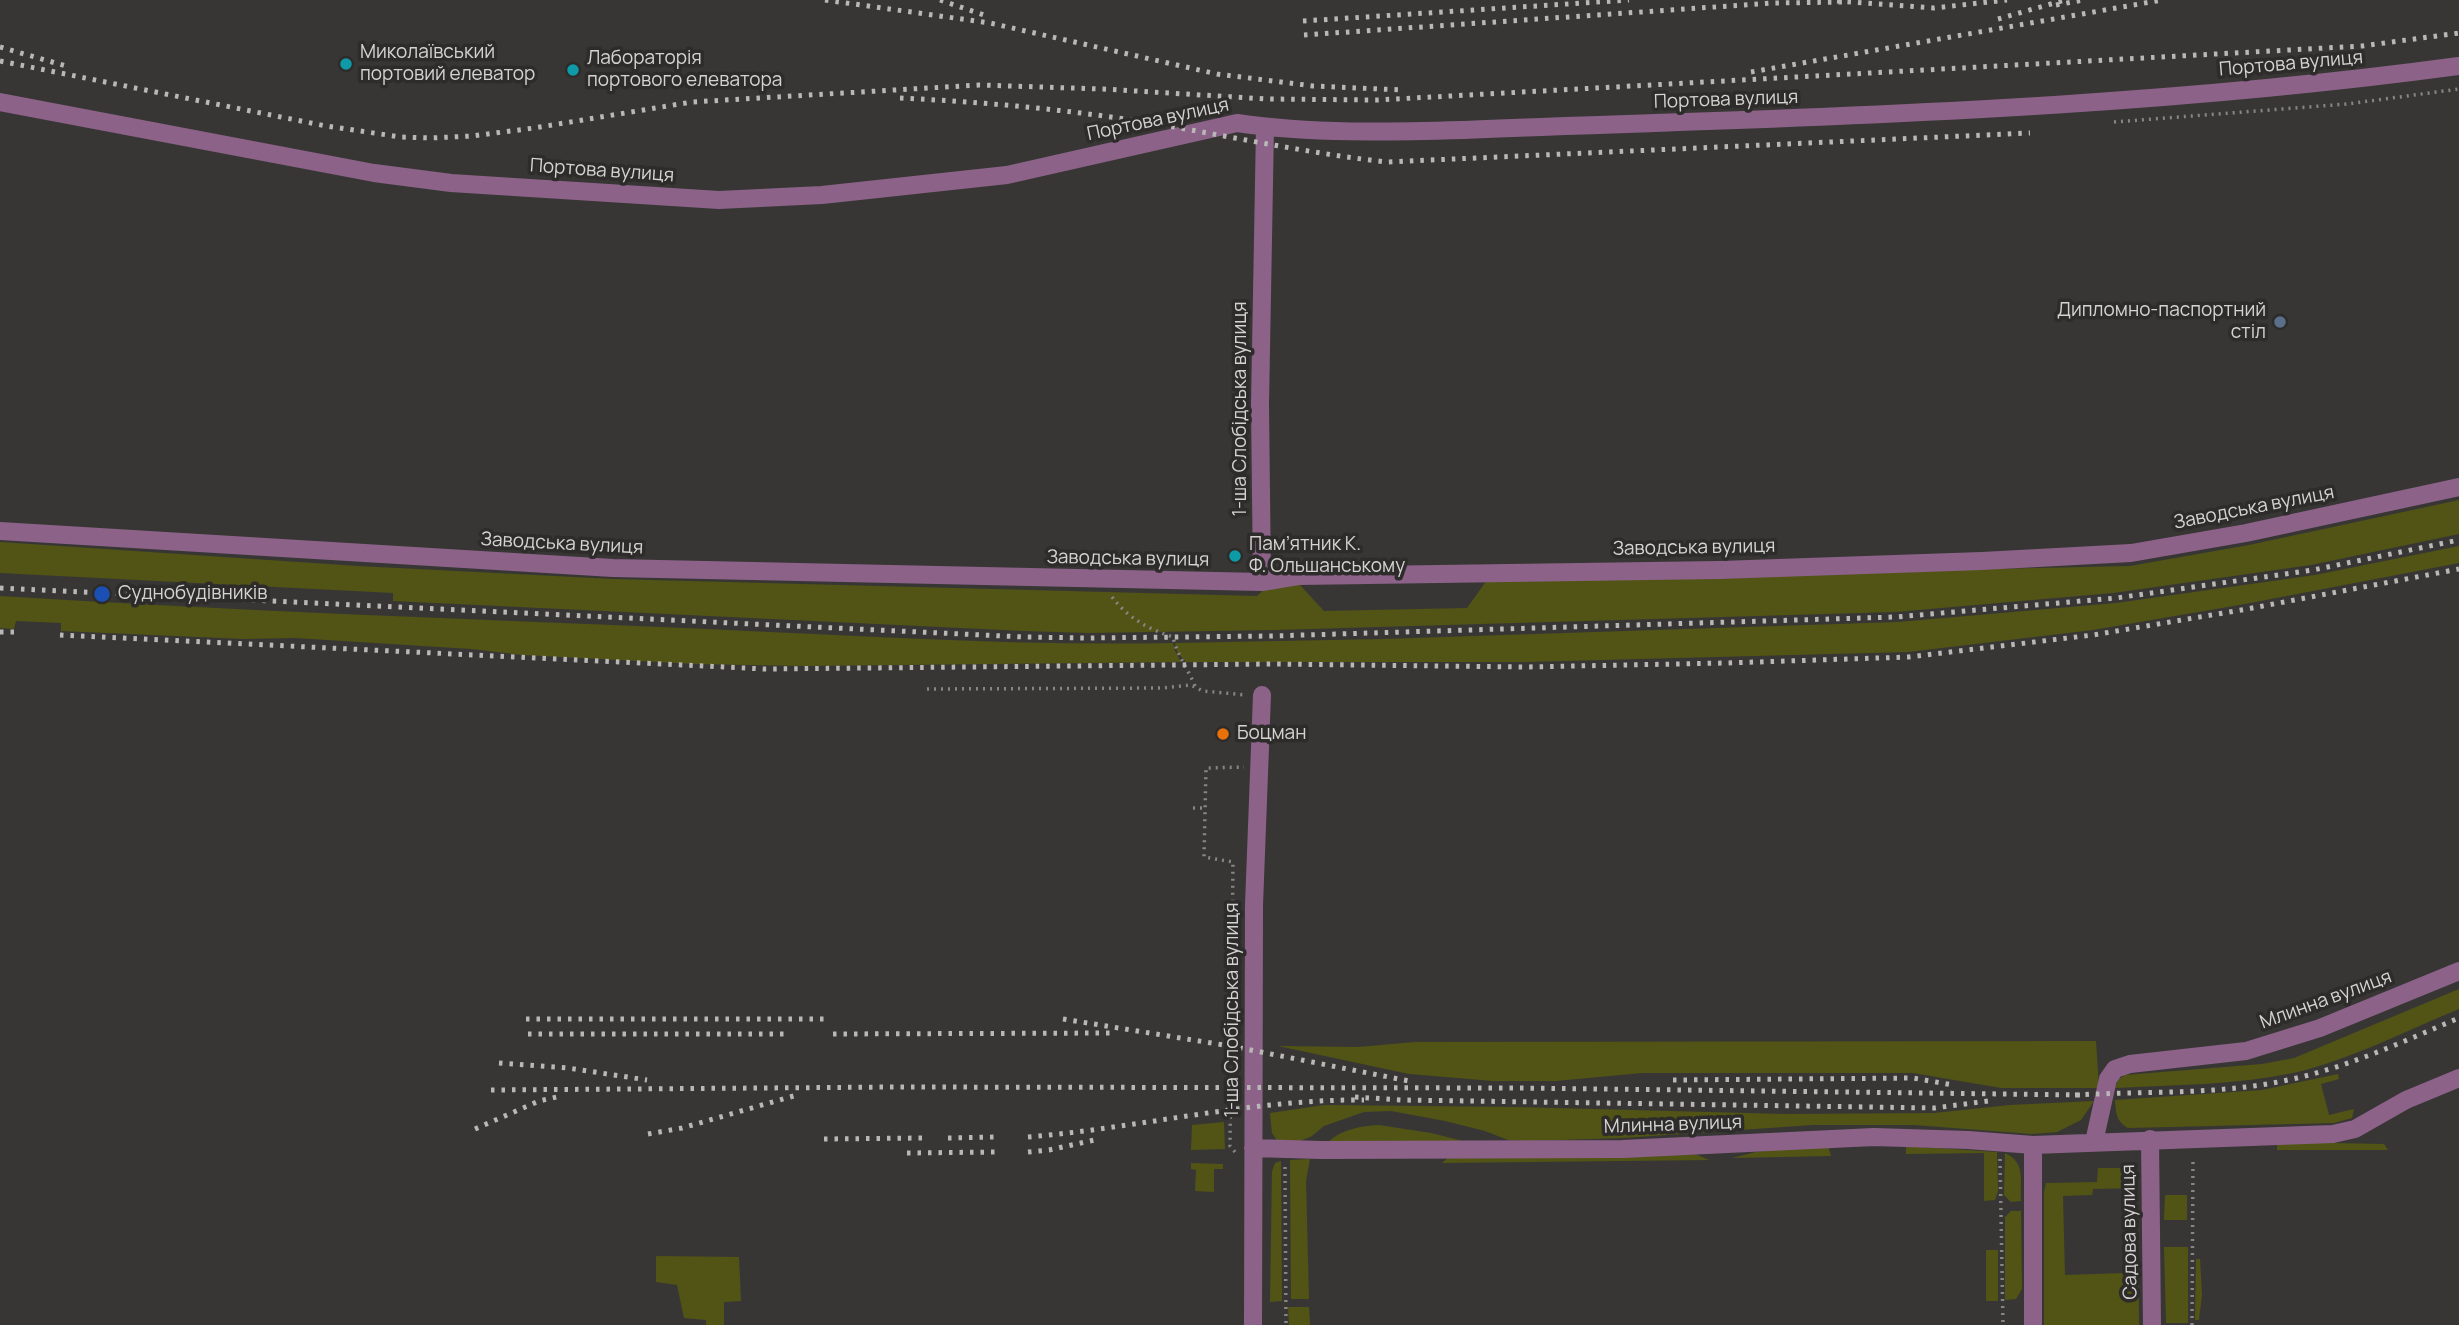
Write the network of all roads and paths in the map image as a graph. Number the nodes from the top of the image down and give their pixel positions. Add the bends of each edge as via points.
1 (2459, 66) edge
2 (2459, 89) edge
3 (0, 102) edge
4 (2113, 122) dead end
5 (1265, 127) junction
6 (2459, 487) edge
7 (0, 531) edge
8 (1100, 580) junction
9 (1262, 582) junction
10 (1196, 688) junction
11 (927, 689) dead end
12 (1256, 696) joint
13 (1246, 767) dead end
14 (1193, 808) dead end
15 (1205, 808) junction
16 (2459, 971) edge
17 (2459, 1078) edge
18 (2193, 1138) junction
19 (2150, 1139) junction
20 (2094, 1142) junction
21 (2000, 1143) junction
22 (2033, 1145) junction
23 (1285, 1149) junction
24 (1245, 1152) junction
25 (1253, 1325) edge
26 (1286, 1325) edge
27 (2003, 1325) edge
28 (2033, 1325) edge
29 (2152, 1325) edge
30 (2192, 1325) edge

1 - 5 street, Портова вулиця via 2271,88 1865,116 1392,132
2 - 4 path via 2347,104
3 - 5 street, Портова вулиця via 374,173 451,183 719,200 822,195 1007,175 1237,123
5 - 9 street, 1-ша Слобідська вулиця
6 - 9 street, Заводська вулиця via 2131,553 1720,570 1298,576
7 - 8 street, Заводська вулиця via 613,568
8 - 9 street, Заводська вулиця
8 - 10 path via 1130,616 1148,629 1172,637
10 - 11 path
10 - 12 path
12 - 24 street, 1-ша Слобідська вулиця
13 - 15 path via 1206,768
14 - 15 path
15 - 24 path via 1204,857 1233,862 1230,1146
16 - 20 street, Млинна вулиця via 2320,1028 2246,1051 2115,1069 2108,1079
17 - 18 street, Млинна вулиця via 2344,1133
18 - 19 street, Млинна вулиця
18 - 30 path
19 - 20 street, Млинна вулиця
19 - 29 street, Садова вулиця
20 - 22 street, Млинна вулиця
21 - 22 street, Млинна вулиця
21 - 23 street, Млинна вулиця via 1874,1137 1632,1149
21 - 27 path
22 - 28 street
23 - 24 street, Млинна вулиця
23 - 26 path
24 - 25 street, 1-ша Слобідська вулиця

